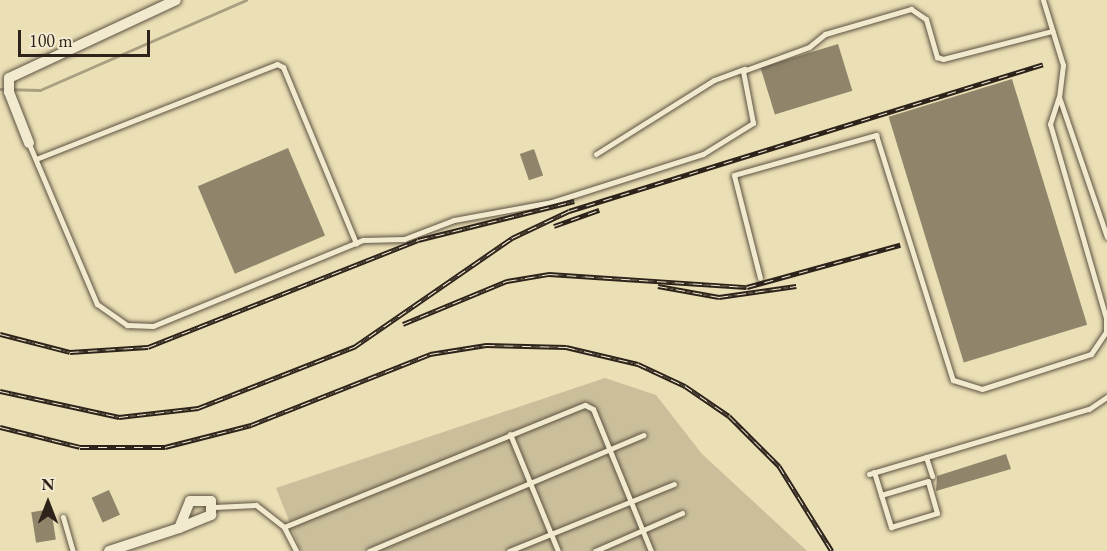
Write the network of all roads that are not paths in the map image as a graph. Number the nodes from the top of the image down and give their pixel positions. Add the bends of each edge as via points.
1 (176, 0) edge
2 (1043, 0) edge
3 (1052, 31) junction
4 (746, 68) junction
5 (1059, 98) junction
6 (29, 143) joint
7 (596, 154) dead end
8 (36, 159) junction
9 (1107, 237) edge
10 (356, 243) junction
11 (760, 278) dead end
12 (1107, 397) edge
13 (510, 434) junction
14 (644, 435) dead end
15 (609, 450) junction
16 (926, 457) junction
17 (932, 476) dead end
18 (532, 483) junction
19 (674, 484) dead end
20 (881, 495) junction
21 (630, 499) junction
22 (214, 507) junction
23 (682, 513) dead end
24 (63, 517) dead end
25 (284, 527) junction
26 (179, 528) junction
27 (643, 529) junction
28 (552, 534) junction
29 (119, 549) edge
30 (73, 551) edge
31 (109, 551) edge
32 (296, 551) edge
33 (369, 551) edge
34 (509, 551) edge
35 (558, 551) edge
36 (595, 551) edge
37 (651, 551) edge

1 - 6 street via 9,78 9,92
2 - 3 lane
3 - 4 lane via 943,59 937,57 926,19 911,9 825,34 809,47
3 - 5 lane via 1063,65
4 - 7 lane via 714,80
4 - 10 lane via 740,79 753,123 703,154 552,202 454,220 404,239
5 - 9 lane
5 - 11 lane via 1050,124 1106,318 1106,332 1091,354 982,389 953,380 876,135 735,176
6 - 8 lane
8 - 10 lane via 97,304 127,324 153,326
8 - 10 lane via 277,64 283,67
12 - 16 lane via 1089,409
13 - 15 lane via 585,405 593,409
13 - 18 lane
13 - 25 lane
14 - 15 lane
15 - 18 lane
15 - 21 lane
16 - 17 lane
16 - 20 lane via 872,473
18 - 28 lane
18 - 33 lane
19 - 21 lane
20 - 20 lane via 891,527 937,513 928,481
21 - 27 lane
21 - 28 lane
22 - 25 lane via 256,505
22 - 26 street via 211,515
22 - 26 street via 206,498 190,501
23 - 27 lane
24 - 30 lane
25 - 32 lane
26 - 29 street
27 - 36 lane
27 - 37 lane
28 - 34 lane
28 - 35 lane
29 - 31 street

